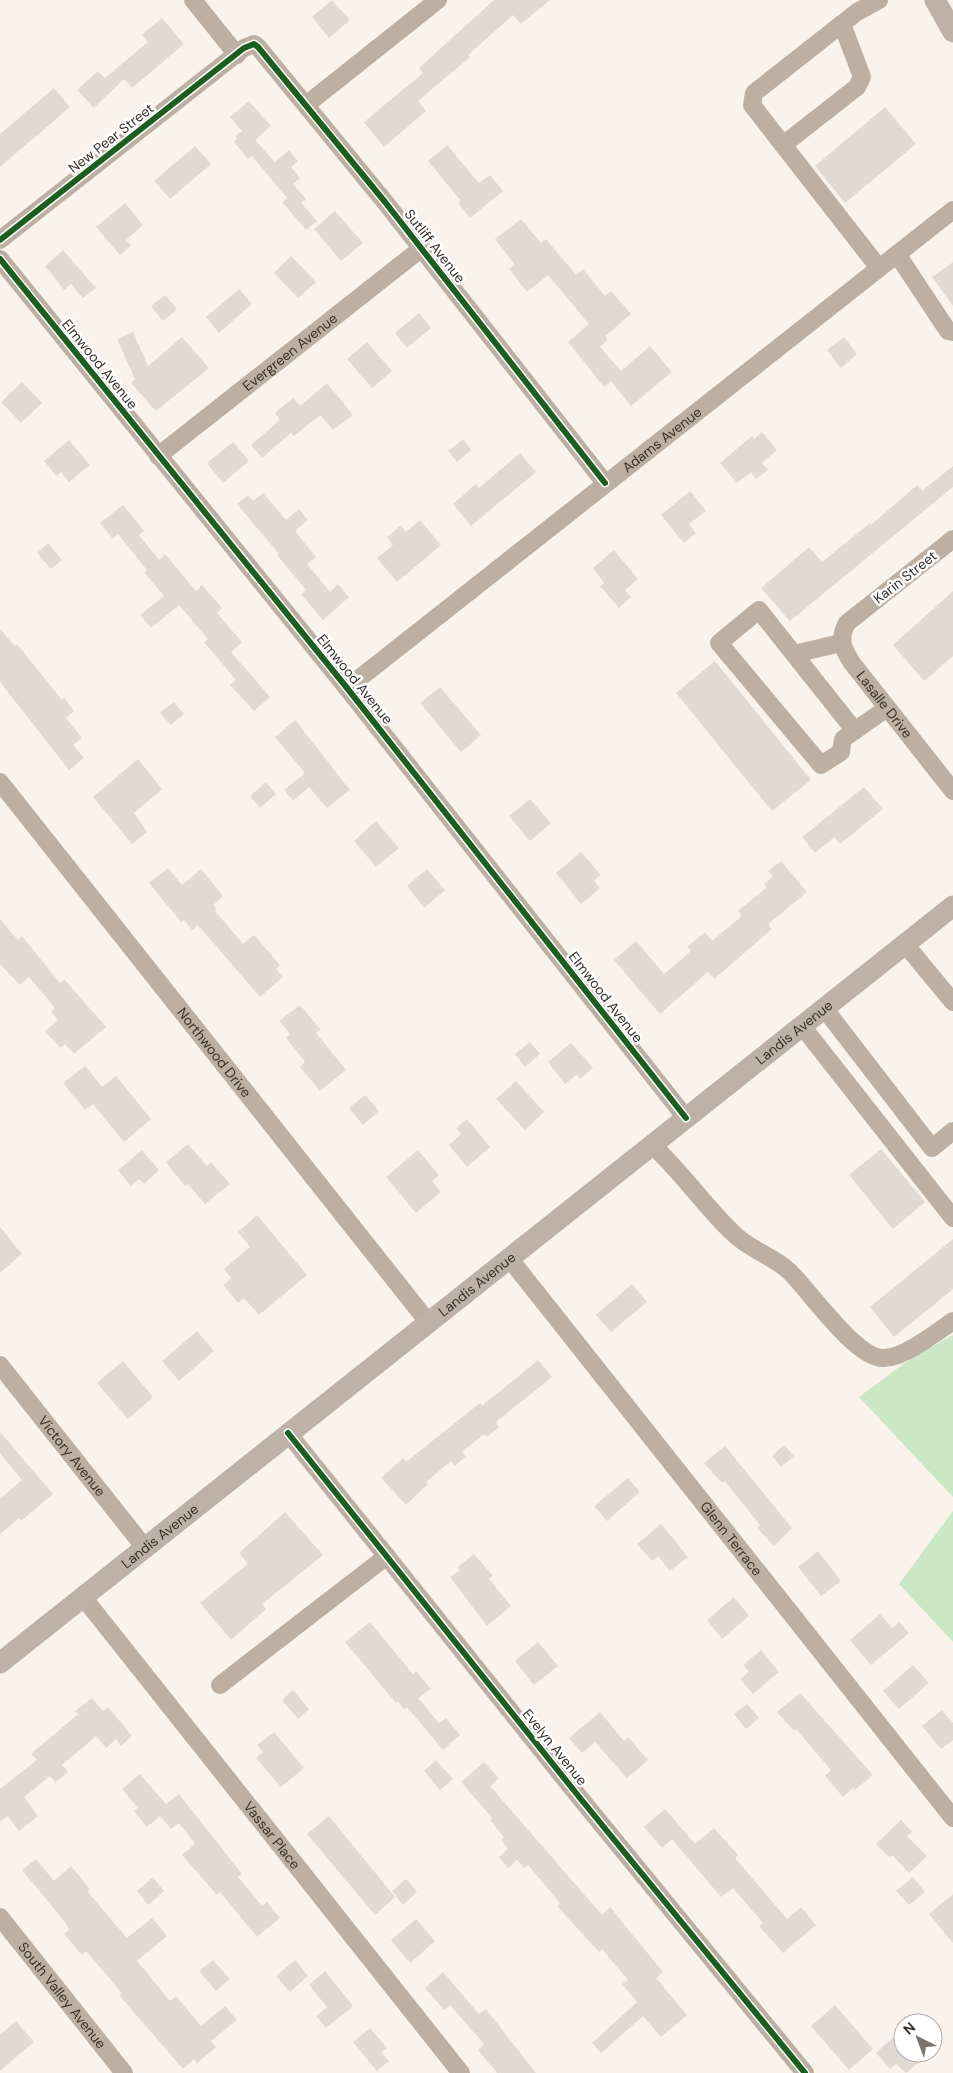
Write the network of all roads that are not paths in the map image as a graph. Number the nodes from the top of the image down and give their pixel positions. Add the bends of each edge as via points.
1 (193, 0) edge
2 (438, 0) edge
3 (879, 0) edge
4 (935, 0) edge
5 (842, 24) junction
6 (953, 32) edge
7 (237, 55) junction
8 (306, 105) junction
9 (783, 145) junction
10 (953, 210) edge
11 (0, 240) edge
12 (422, 248) junction
13 (897, 254) junction
14 (0, 258) edge
15 (879, 268) junction
16 (953, 332) edge
17 (158, 456) junction
18 (605, 483) junction
19 (953, 540) edge
20 (841, 643) junction
21 (794, 654) junction
22 (347, 688) junction
23 (887, 708) junction
24 (855, 731) junction
25 (0, 782) edge
26 (953, 791) edge
27 (952, 910) edge
28 (905, 944) junction
29 (953, 1002) edge
30 (824, 1008) junction
31 (802, 1026) junction
32 (686, 1118) junction
33 (953, 1131) edge
34 (652, 1145) junction
35 (953, 1218) edge
36 (509, 1258) junction
37 (953, 1321) edge
38 (428, 1322) junction
39 (0, 1365) edge
40 (288, 1433) junction
41 (144, 1548) junction
42 (386, 1556) junction
43 (83, 1597) junction
44 (0, 1663) edge
45 (220, 1685) dead end
46 (953, 1818) edge
47 (0, 1917) edge
48 (124, 2073) edge
49 (461, 2073) edge
50 (805, 2073) edge

1 - 7 street
2 - 8 street
3 - 5 street
4 - 6 main road
5 - 9 street via 862,77 857,87
5 - 9 street via 754,93 752,105
7 - 8 street, Sutliff Avenue via 248,45 258,47
7 - 11 street, New Pear Street
8 - 12 street, Sutliff Avenue
9 - 15 street
10 - 13 street, Adams Avenue
12 - 17 street, Evergreen Avenue
12 - 18 street, Sutliff Avenue
13 - 15 street, Adams Avenue
13 - 16 street via 948,331
14 - 17 street, Elmwood Avenue
15 - 18 street, Adams Avenue
17 - 22 street, Elmwood Avenue
18 - 22 street, Adams Avenue
19 - 20 street, Karin Street via 847,624
20 - 21 street
20 - 23 street, Lasalle Drive via 852,663
21 - 24 street
21 - 24 street via 759,610 719,643 821,766 842,752 843,739
22 - 32 street, Elmwood Avenue
23 - 24 street
23 - 26 street, Lasalle Drive
25 - 38 street, Northwood Drive
27 - 28 main road, Landis Avenue
28 - 29 street
28 - 30 main road, Landis Avenue
30 - 31 main road, Landis Avenue
30 - 33 street via 932,1148
31 - 32 main road, Landis Avenue
31 - 35 street
32 - 34 main road, Landis Avenue
34 - 36 main road, Landis Avenue
34 - 37 street via 676,1167 735,1236 789,1270 852,1342 866,1352 883,1358 907,1350
36 - 38 main road, Landis Avenue
36 - 46 street, Glenn Terrace
38 - 40 main road, Landis Avenue
39 - 41 street, Victory Avenue
40 - 41 main road, Landis Avenue
40 - 42 street, Evelyn Avenue
41 - 43 main road, Landis Avenue
42 - 45 street
42 - 50 street, Evelyn Avenue
43 - 44 main road, Landis Avenue
43 - 49 street, Vassar Place
47 - 48 street, South Valley Avenue

